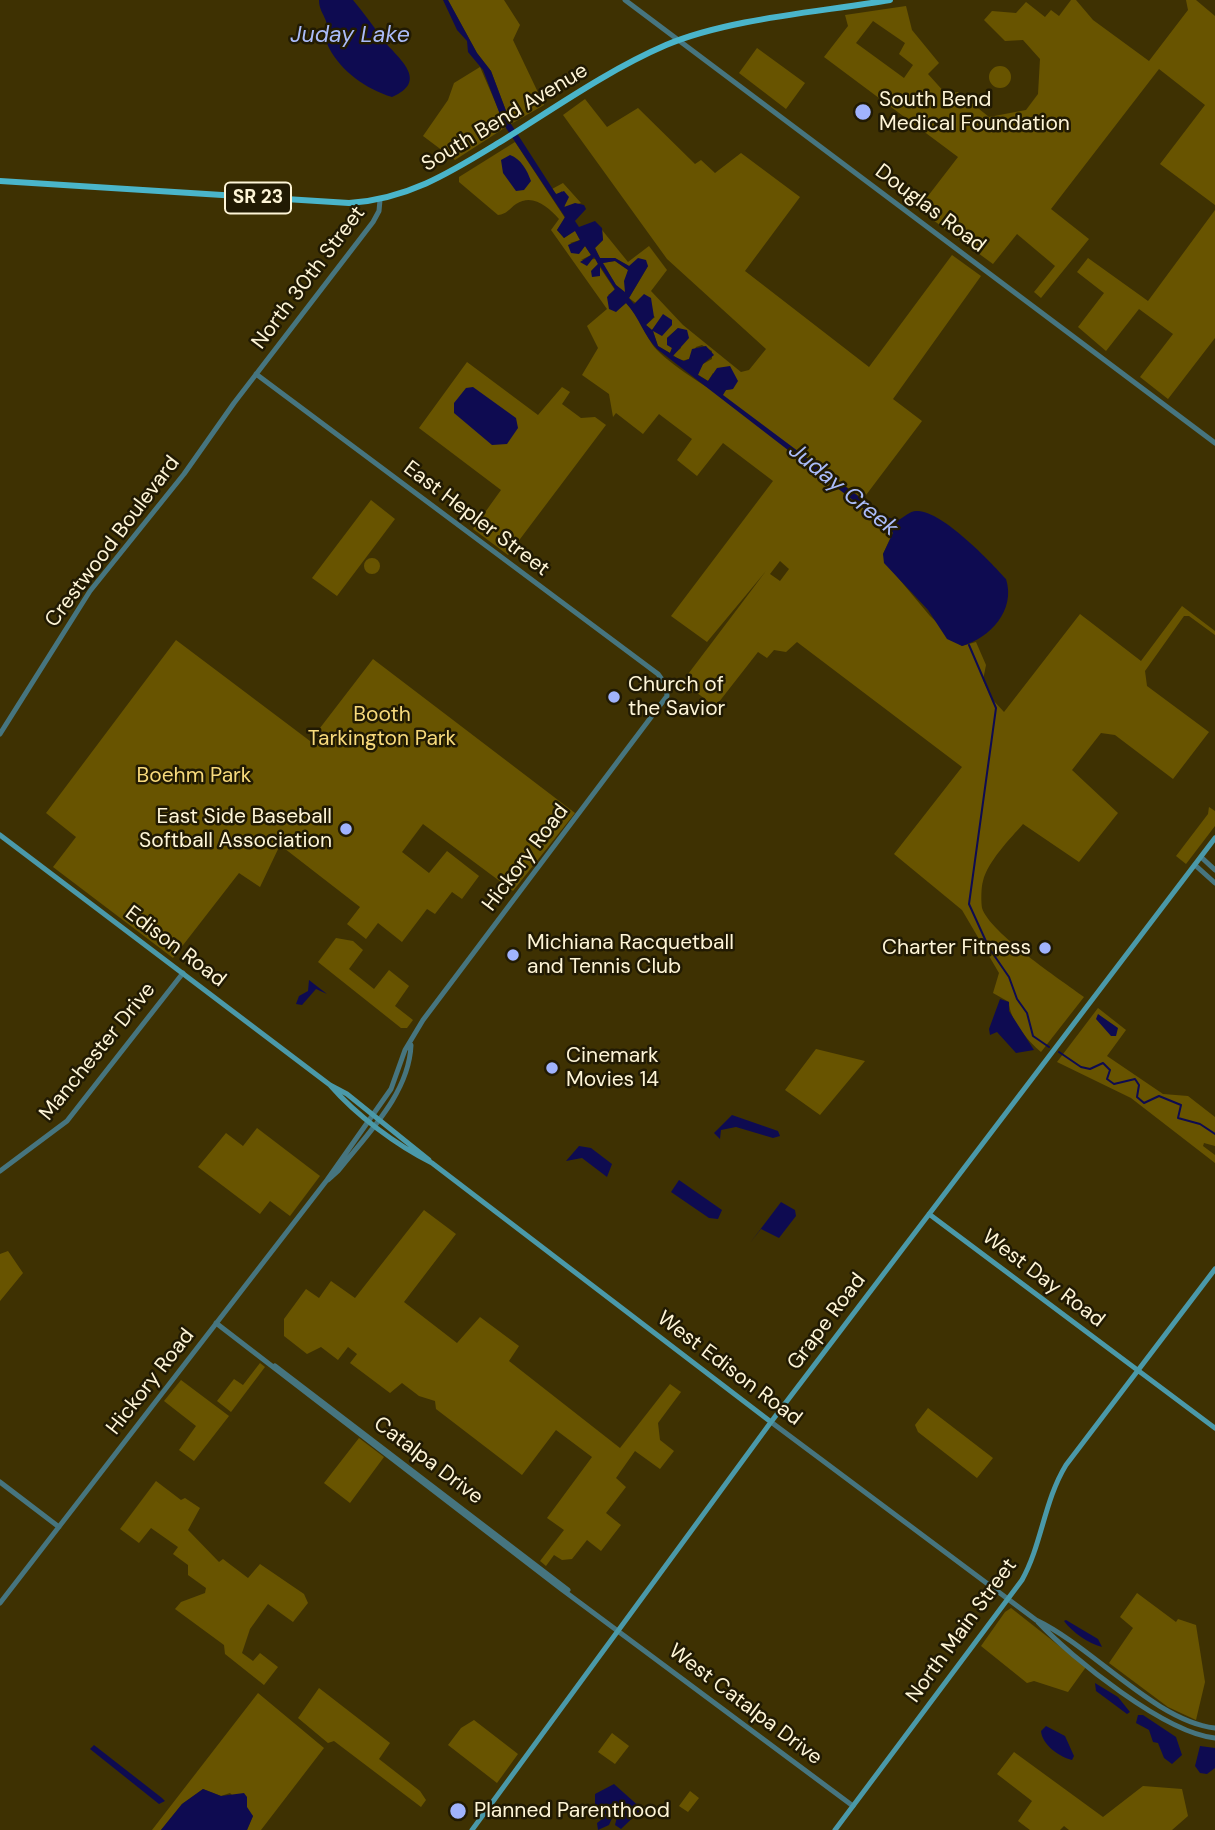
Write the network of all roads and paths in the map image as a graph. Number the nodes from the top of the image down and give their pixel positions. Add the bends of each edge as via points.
1 (625, 0) edge
2 (890, 0) edge
3 (680, 40) junction
4 (0, 181) edge
5 (380, 200) junction
6 (256, 374) junction
7 (1215, 443) edge
8 (667, 695) joint
9 (0, 734) edge
10 (0, 835) edge
11 (1215, 838) edge
12 (1201, 857) junction
13 (1195, 865) junction
14 (1215, 870) edge
15 (1215, 883) edge
16 (183, 973) junction
17 (330, 1085) junction
18 (377, 1116) junction
19 (372, 1122) junction
20 (432, 1163) junction
21 (0, 1171) edge
22 (929, 1213) junction
23 (1215, 1269) edge
24 (216, 1323) junction
25 (1138, 1370) junction
26 (771, 1422) junction
27 (1215, 1427) edge
28 (0, 1482) edge
29 (59, 1527) junction
30 (1008, 1599) junction
31 (0, 1603) edge
32 (1036, 1620) junction
33 (618, 1629) junction
34 (1215, 1728) edge
35 (1215, 1738) edge
36 (853, 1806) junction
37 (472, 1830) edge
38 (835, 1830) edge

1 - 3 street, Douglas Road
2 - 3 main road, South Bend Avenue / SR 23
3 - 5 main road, South Bend Avenue / SR 23 via 640,57 425,187
3 - 7 street, Douglas Road
4 - 5 main road, South Bend Avenue / SR 23 via 309,201
5 - 6 street, North 30th Street via 373,222
6 - 8 street, East Hepler Street via 658,674
6 - 9 street, Crestwood Boulevard via 83,601
8 - 18 street, Hickory Road via 423,1020
10 - 16 main road, Edison Road
11 - 12 main road, Grape Road
12 - 13 main road, Grape Road
12 - 14 street
13 - 15 street
13 - 22 main road, Grape Road
16 - 17 main road, Edison Road
16 - 21 street, Manchester Drive via 67,1121
17 - 18 main road, Edison Road
17 - 19 main road, Edison Road
18 - 19 street, Hickory Road
18 - 20 main road, West Edison Road
19 - 20 main road, West Edison Road
19 - 24 street, Hickory Road
20 - 26 main road, West Edison Road
22 - 25 main road, West Day Road
22 - 26 main road, Grape Road
23 - 25 main road, North Main Street
24 - 29 street, Hickory Road
24 - 33 street, Catalpa Drive
25 - 27 main road, West Day Road
25 - 30 main road, North Main Street via 1062,1472 1029,1567
26 - 30 street, West Edison Road
26 - 33 main road, Grape Road
28 - 29 street
29 - 31 street, Hickory Road
30 - 32 street, West Edison Road
30 - 36 main road, North Main Street
32 - 34 street via 1071,1639 1171,1712
32 - 35 street via 1065,1648 1159,1718 1188,1733
33 - 36 street, West Catalpa Drive
33 - 37 main road, Grape Road
36 - 38 main road, North Main Street

